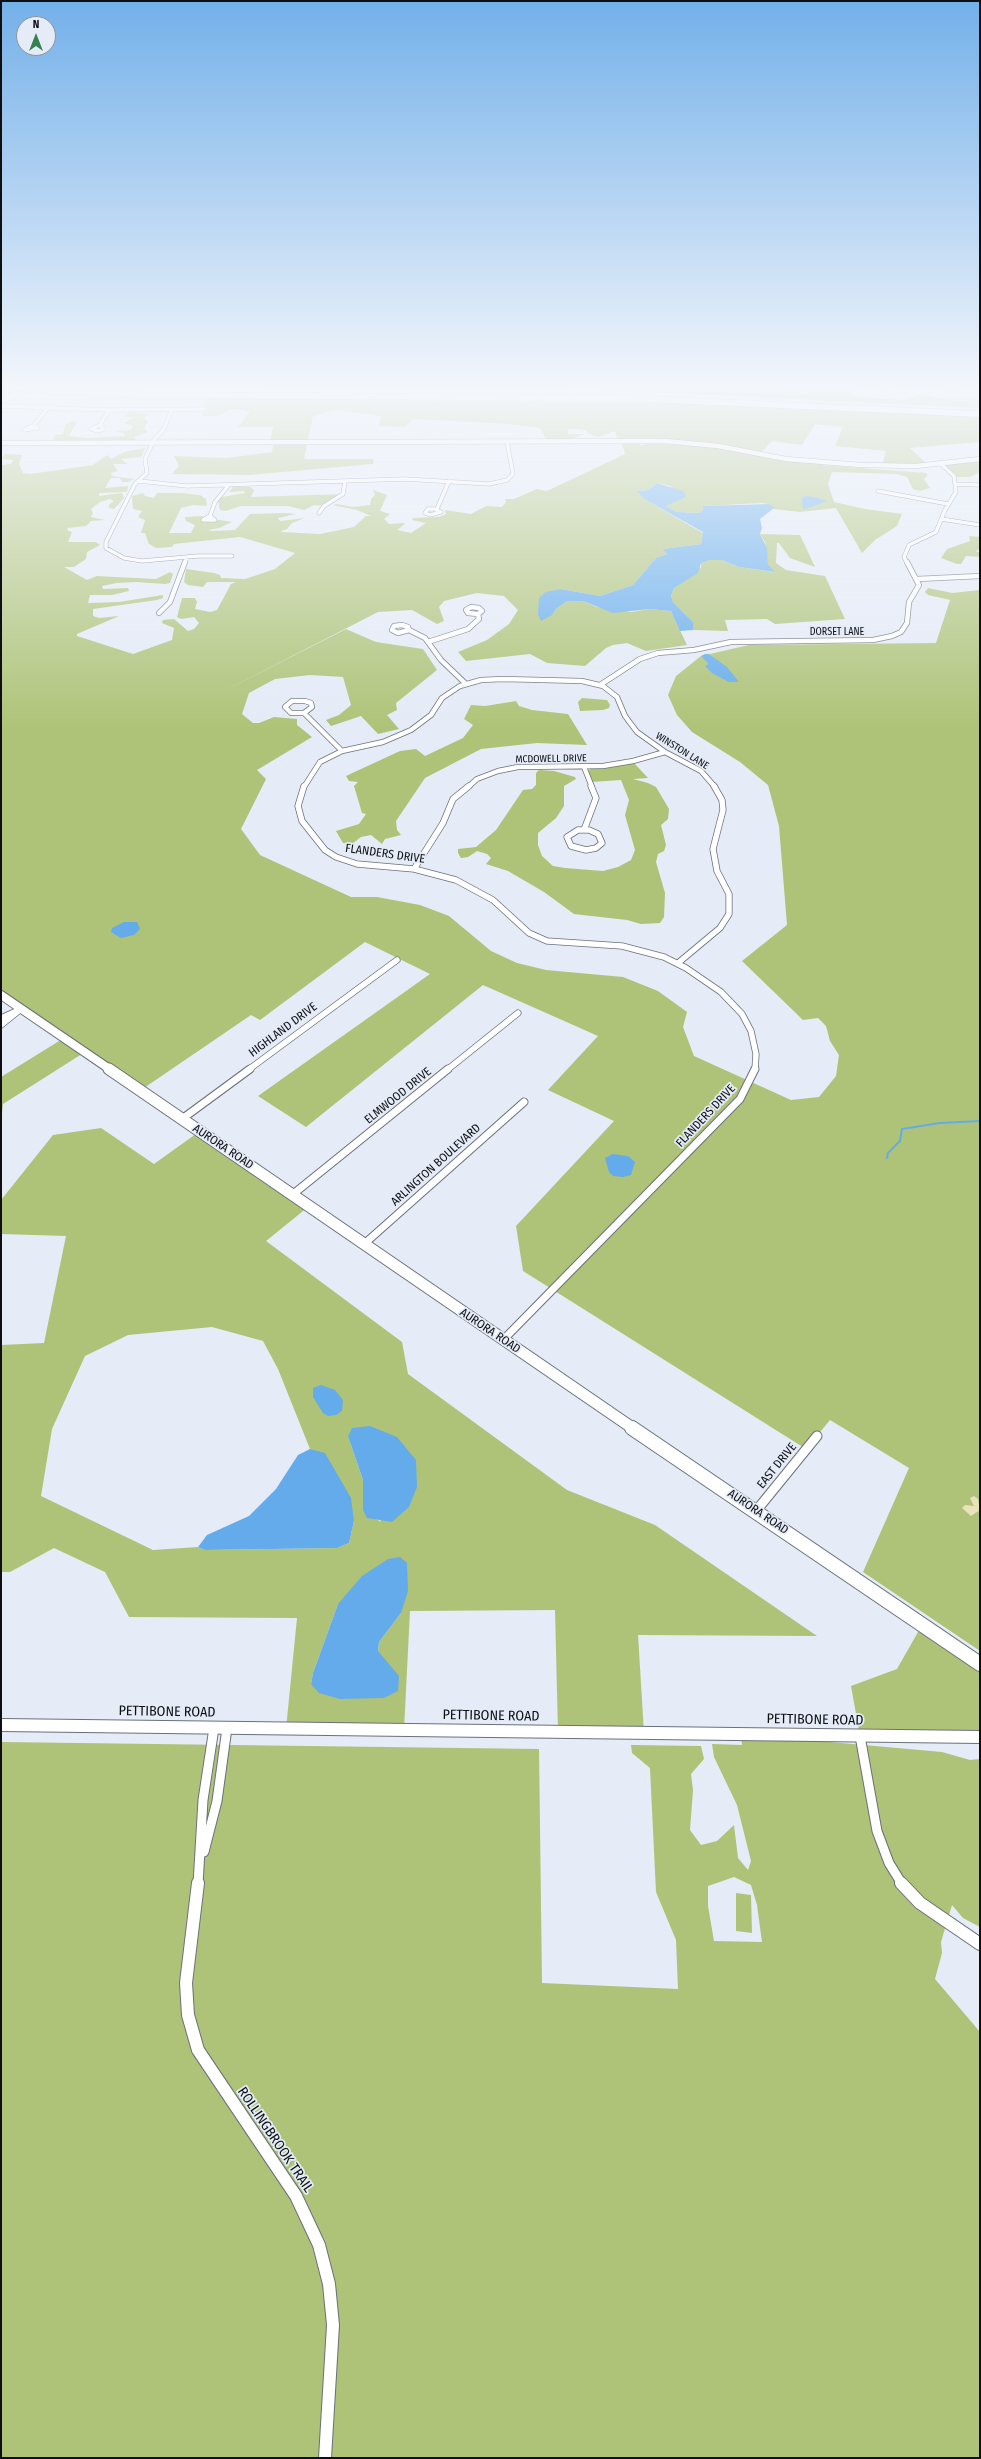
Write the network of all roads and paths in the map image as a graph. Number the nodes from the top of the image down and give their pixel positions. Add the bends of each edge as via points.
1 (127, 501) edge
2 (216, 501) edge
3 (332, 501) edge
4 (441, 501) edge
5 (931, 501) edge
6 (950, 501) edge
7 (948, 504) junction
8 (437, 509) dead end
9 (319, 513) dead end
10 (210, 516) dead end
11 (941, 519) junction
12 (980, 525) edge
13 (232, 556) dead end
14 (187, 557) junction
15 (980, 576) edge
16 (917, 579) junction
17 (159, 613) dead end
18 (478, 614) dead end
19 (408, 630) dead end
20 (428, 642) junction
21 (466, 684) junction
22 (600, 685) junction
23 (304, 713) junction
24 (342, 751) junction
25 (665, 752) junction
26 (584, 767) junction
27 (584, 830) junction
28 (414, 868) junction
29 (397, 960) dead end
30 (678, 963) junction
31 (1, 995) edge
32 (21, 1009) junction
33 (518, 1013) dead end
34 (1, 1018) edge
35 (1, 1025) edge
36 (524, 1102) dead end
37 (182, 1119) junction
38 (292, 1195) junction
39 (362, 1246) junction
40 (503, 1340) junction
41 (817, 1436) dead end
42 (756, 1511) junction
43 (980, 1664) edge
44 (1, 1725) edge
45 (214, 1728) junction
46 (227, 1728) junction
47 (860, 1736) junction
48 (980, 1737) edge
49 (200, 1866) junction
50 (980, 1944) edge
51 (325, 2458) edge

1 - 14 street via 106,542 106,548 124,558 136,561
2 - 10 street
3 - 9 street
4 - 8 street
5 - 7 street
6 - 7 street
7 - 11 street
11 - 12 street
11 - 16 street via 938,529 933,534 909,545 904,551 904,557
13 - 14 street
14 - 17 street via 170,602
15 - 16 street
16 - 22 street, DORSET LANE via 919,588 907,607 906,626 892,636 867,641 726,642 694,650 664,652 640,659
18 - 20 street via 479,619 468,629
19 - 20 street via 420,634
20 - 21 street via 441,660
21 - 22 street, FLANDERS DRIVE via 503,679 577,681
21 - 24 street, FLANDERS DRIVE via 445,695 431,715 407,732 383,742
22 - 25 street, WINSTON LANE via 617,697 625,716 637,732
23 - 23 street via 312,707 308,702 292,701 285,707 291,713
23 - 24 street
24 - 28 street, FLANDERS DRIVE via 320,762 311,772 298,800 303,824 325,850 340,859 357,864
25 - 26 street, MCDOWELL DRIVE via 628,762
25 - 30 street, WINSTON LANE via 701,771 720,795 723,810 713,849 717,870 728,890 730,902 729,914 724,923
26 - 27 street via 596,798
26 - 28 street, MCDOWELL DRIVE via 518,767 498,771 472,782 453,799 443,823
27 - 27 street via 570,834 567,837 568,843 575,848 586,850 600,846 602,840 598,834
28 - 30 street, FLANDERS DRIVE via 445,876 475,889 501,906 530,933 547,940 567,944 622,946 650,952
29 - 37 street, HIGHLAND DRIVE
30 - 40 street, FLANDERS DRIVE via 721,992 742,1014 752,1036 756,1054 748,1086 740,1099
31 - 32 main road, AURORA ROAD
32 - 34 street
32 - 35 street
32 - 37 main road, AURORA ROAD
33 - 38 street, ELMWOOD DRIVE
36 - 39 street, ARLINGTON BOULEVARD
37 - 38 main road, AURORA ROAD
38 - 39 main road, AURORA ROAD
39 - 40 main road, AURORA ROAD
40 - 42 main road, AURORA ROAD
41 - 42 street, EAST DRIVE
42 - 43 main road, AURORA ROAD
44 - 45 street, PETTIBONE ROAD
45 - 46 street, PETTIBONE ROAD
45 - 49 street, ROLLINGBROOK TRAIL via 203,1800
46 - 47 street, PETTIBONE ROAD
46 - 49 street, ROLLINGBROOK TRAIL via 217,1801
47 - 48 street, PETTIBONE ROAD
47 - 50 street via 876,1831 889,1863 902,1884 920,1903
49 - 51 street, ROLLINGBROOK TRAIL via 186,1983 188,2015 198,2050 296,2196 319,2245 329,2284 333,2325

